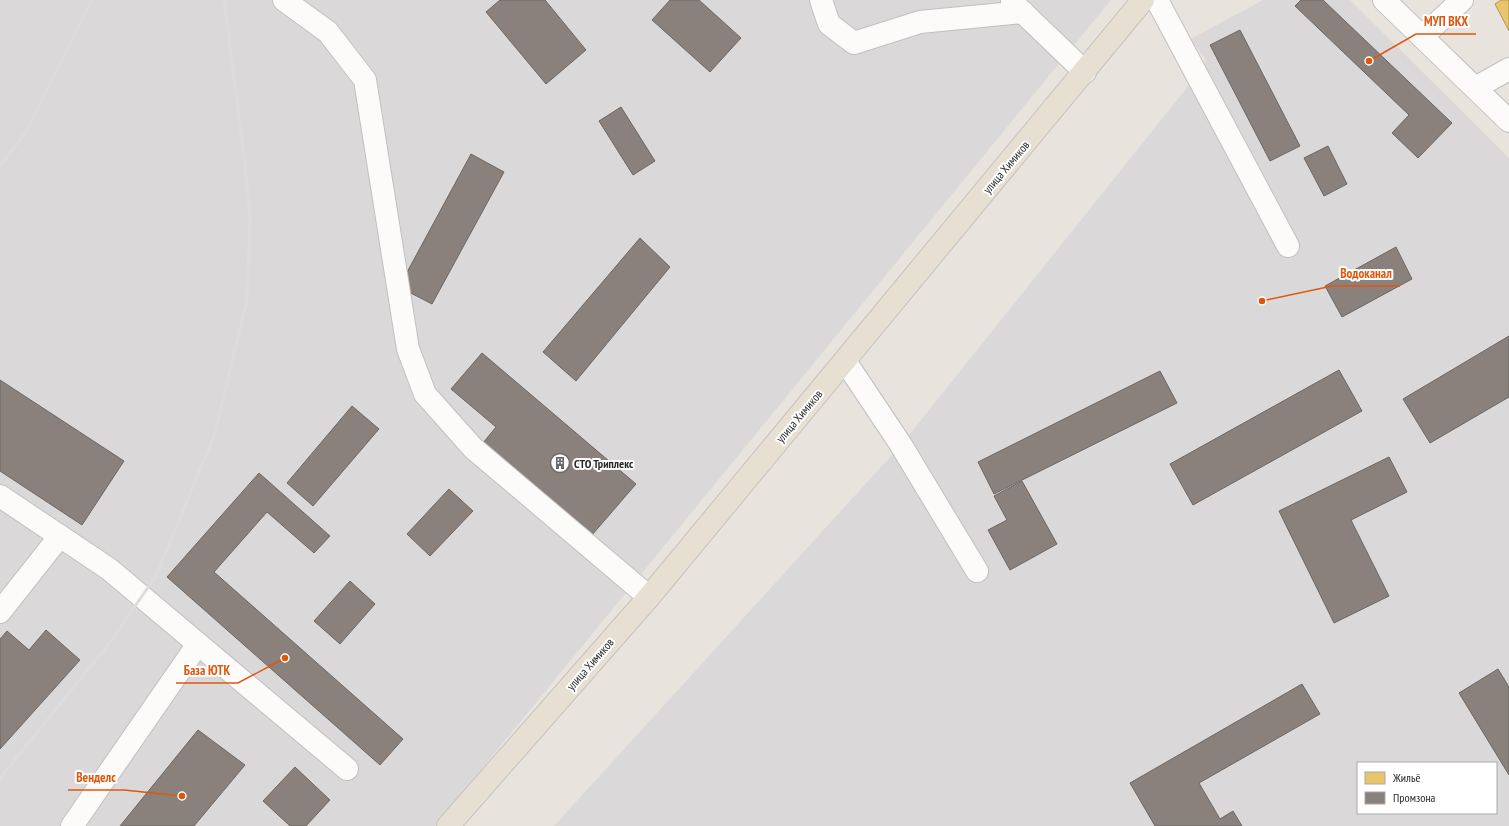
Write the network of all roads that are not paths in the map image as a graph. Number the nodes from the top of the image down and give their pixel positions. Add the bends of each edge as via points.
1 (284, 0) edge
2 (821, 0) edge
3 (1143, 0) edge
4 (1157, 0) edge
5 (1384, 0) edge
6 (1462, 0) edge
7 (1016, 6) edge
8 (305, 8) edge
9 (1422, 37) junction
10 (1509, 69) edge
11 (1085, 72) junction
12 (1475, 88) junction
13 (1509, 121) edge
14 (1288, 246) dead end
15 (845, 362) junction
16 (0, 496) edge
17 (60, 536) junction
18 (977, 571) dead end
19 (649, 597) junction
20 (0, 612) edge
21 (198, 644) junction
22 (347, 769) dead end
23 (72, 826) edge
24 (448, 826) edge

1 - 8 street
2 - 7 street via 829,24 854,43 920,22
3 - 11 main road, улица Химиков
4 - 14 street
5 - 9 street
6 - 9 street
7 - 11 street
8 - 19 street via 328,32 365,80 408,349 425,394 473,448
9 - 12 street
10 - 12 street
11 - 15 main road, улица Химиков
12 - 13 street
15 - 18 street via 901,445
15 - 19 main road, улица Химиков
16 - 17 street
17 - 20 street
17 - 21 street via 109,569
19 - 24 main road, улица Химиков
21 - 22 street
21 - 23 street

